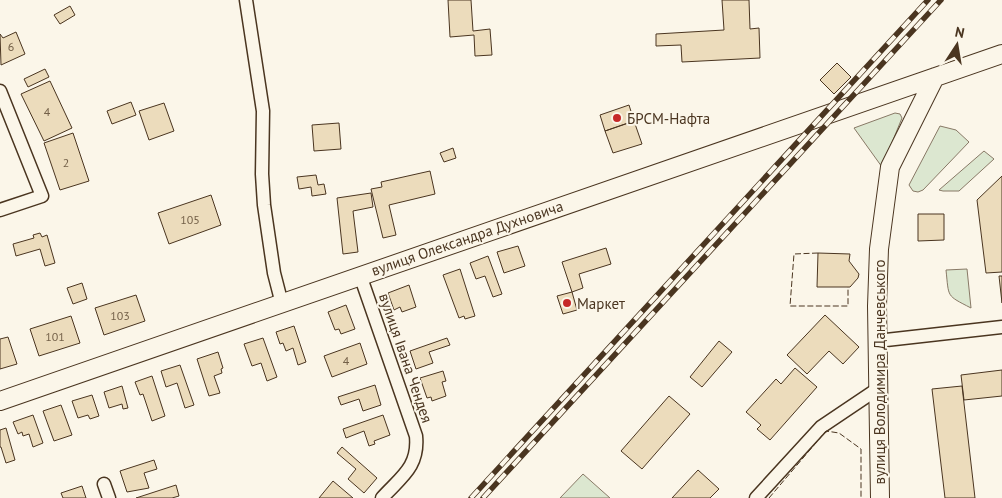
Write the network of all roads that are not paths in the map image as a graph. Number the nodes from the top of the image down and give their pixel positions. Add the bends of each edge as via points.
1 (246, 0) edge
2 (1002, 54) edge
3 (935, 77) junction
4 (0, 91) edge
5 (0, 210) edge
6 (360, 275) junction
7 (282, 304) junction
8 (1002, 327) edge
9 (877, 341) junction
10 (879, 388) junction
11 (0, 401) edge
12 (104, 484) dead end
13 (109, 498) edge
14 (382, 498) edge
15 (756, 498) edge
16 (880, 498) edge

1 - 7 street via 263,111 265,214
2 - 3 main road, вулиця Олександра Духновича
3 - 6 main road, вулиця Олександра Духновича
3 - 9 main road, вулиця Володимира Данчевського via 890,167 879,249
4 - 5 street via 42,196
6 - 7 main road, вулиця Олександра Духновича
6 - 14 street, вулиця Івана Чендея via 416,436 416,453 408,470
7 - 11 main road, вулиця Олександра Духновича
8 - 9 street
9 - 10 main road, вулиця Володимира Данчевського
10 - 15 street via 821,427
10 - 16 main road, вулиця Володимира Данчевського
12 - 13 street

